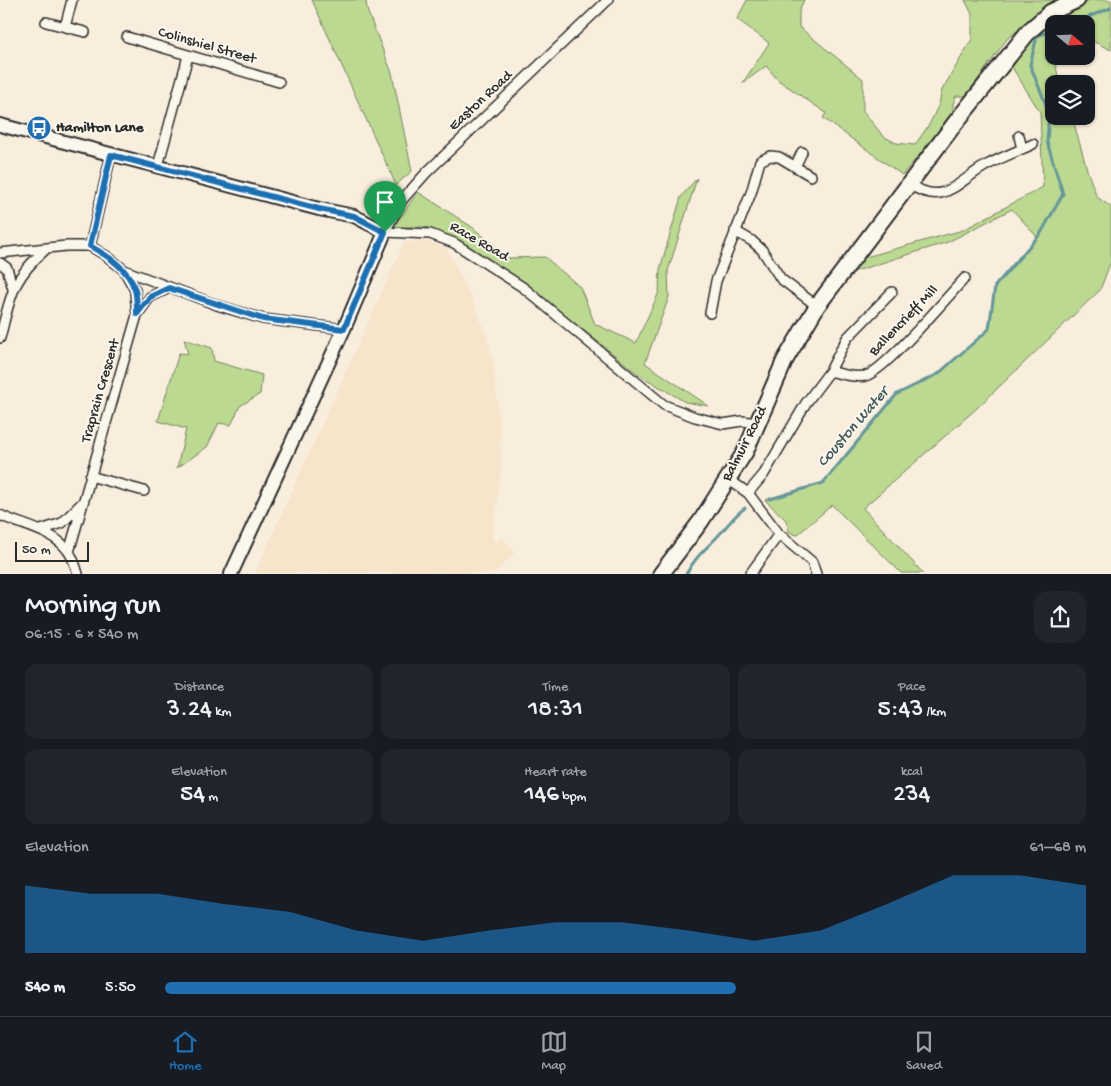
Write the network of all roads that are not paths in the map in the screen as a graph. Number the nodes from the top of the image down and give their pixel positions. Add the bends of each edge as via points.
1 (72, 0) edge
2 (608, 0) edge
3 (1077, 0) edge
4 (46, 22) dead end
5 (64, 27) junction
6 (85, 32) dead end
7 (127, 37) dead end
8 (188, 56) junction
9 (279, 82) dead end
10 (0, 125) edge
11 (1019, 136) dead end
12 (1033, 144) dead end
13 (1022, 149) junction
14 (802, 152) dead end
15 (111, 155) junction
16 (158, 166) junction
17 (795, 166) junction
18 (811, 176) dead end
19 (909, 184) junction
20 (734, 231) junction
21 (385, 232) junction
22 (90, 246) junction
23 (46, 249) junction
24 (0, 253) edge
25 (0, 263) edge
26 (124, 270) junction
27 (964, 278) dead end
28 (13, 288) junction
29 (169, 288) junction
30 (892, 292) dead end
31 (817, 306) junction
32 (710, 313) dead end
33 (137, 314) junction
34 (344, 329) junction
35 (0, 338) edge
36 (830, 371) junction
37 (758, 423) junction
38 (90, 476) junction
39 (728, 479) junction
40 (144, 491) dead end
41 (748, 493) junction
42 (82, 503) junction
43 (0, 515) edge
44 (41, 530) junction
45 (779, 534) junction
46 (69, 552) junction
47 (78, 574) edge
48 (231, 574) edge
49 (661, 574) edge
50 (750, 574) edge
51 (816, 574) edge

1 - 5 street
2 - 21 street, Easton Road via 427,172 402,200
3 - 19 main road, Balmuir Road via 1051,12 1029,31
4 - 5 street
5 - 6 street
7 - 8 street, Colinshiel Street
8 - 9 street, Colinshiel Street
8 - 16 street
10 - 15 street, Race Road
11 - 13 street
12 - 13 street
13 - 19 street via 979,170 952,190 929,194
14 - 17 street
15 - 16 street, Race Road
15 - 22 street
16 - 21 street, Race Road via 354,216
17 - 18 street
17 - 20 street via 770,156 760,161 751,193
19 - 31 main road, Balmuir Road
20 - 31 street via 762,250 781,280
20 - 32 street via 716,281
21 - 34 street
21 - 37 street, Race Road via 430,234 454,243 524,288 664,405 695,418 722,424
22 - 23 street
22 - 26 street
23 - 24 street
23 - 28 street via 26,267
25 - 28 street via 7,268
26 - 29 street
26 - 33 street, Traprain Crescent via 135,290
27 - 36 street, Ballencrieff Mill via 890,358 866,376
28 - 35 street
29 - 33 street, Traprain Crescent via 150,297
29 - 34 street via 263,319
30 - 36 street via 847,338
31 - 37 main road, Balmuir Road via 785,360
33 - 38 street, Traprain Crescent
34 - 48 street
36 - 41 street via 806,403 764,474
37 - 39 main road, Balmuir Road
38 - 40 street
38 - 42 street, Traprain Crescent
39 - 41 street
39 - 49 main road, Balmuir Road
41 - 45 street
42 - 44 street, Traprain Crescent via 62,523
42 - 46 street
43 - 44 street
44 - 46 street
45 - 50 street
45 - 51 street via 812,562
46 - 47 street

